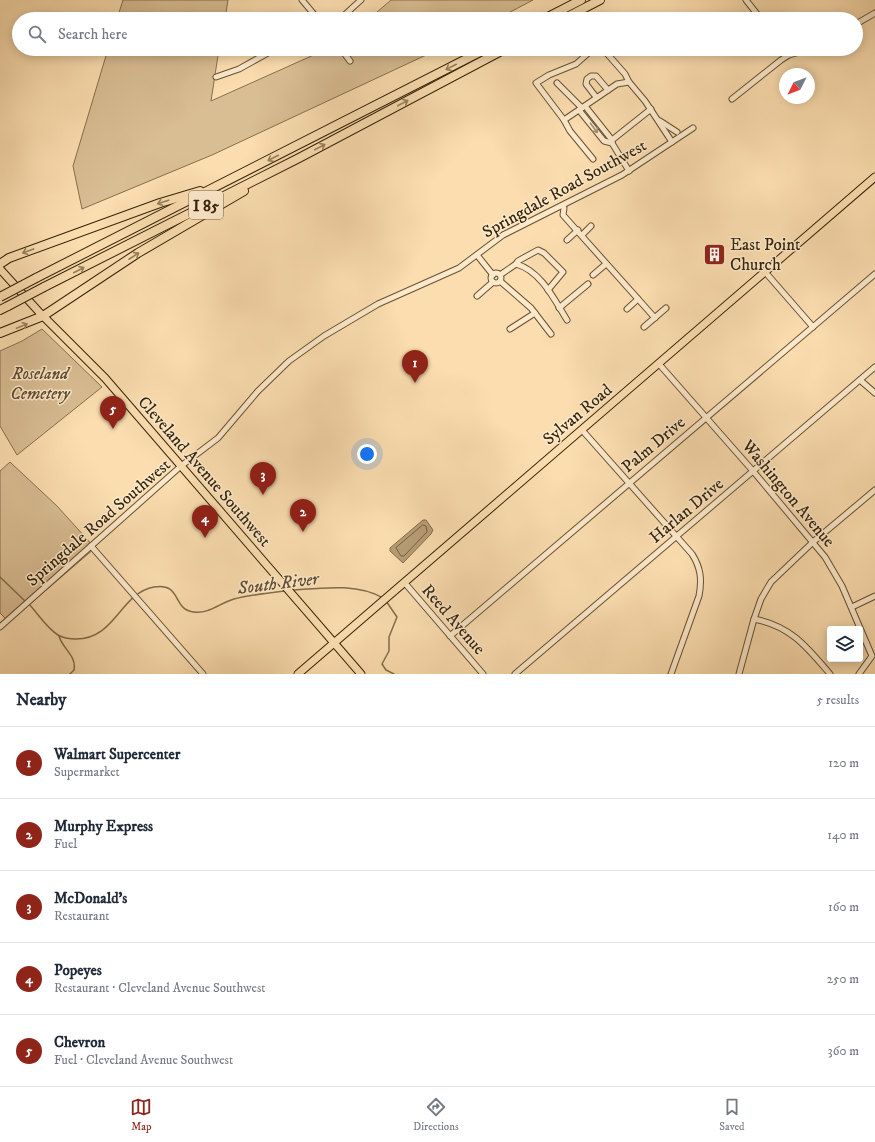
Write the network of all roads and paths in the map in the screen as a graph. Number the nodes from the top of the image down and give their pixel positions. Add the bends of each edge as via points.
1 (302, 0) edge
2 (361, 0) edge
3 (581, 0) edge
4 (600, 0) edge
5 (746, 0) edge
6 (311, 12) edge
7 (348, 12) edge
8 (558, 12) edge
9 (577, 12) edge
10 (755, 12) edge
11 (875, 13) edge
12 (863, 20) edge
13 (262, 56) edge
14 (346, 56) edge
15 (472, 56) edge
16 (492, 56) edge
17 (585, 56) edge
18 (609, 56) edge
19 (787, 56) edge
20 (350, 61) dead end
21 (216, 78) dead end
22 (629, 82) junction
23 (557, 83) dead end
24 (608, 90) junction
25 (596, 97) junction
26 (732, 100) dead end
27 (582, 108) junction
28 (651, 109) junction
29 (564, 120) junction
30 (659, 120) junction
31 (693, 128) dead end
32 (677, 132) dead end
33 (612, 141) junction
34 (672, 142) junction
35 (299, 158) junction
36 (593, 159) dead end
37 (628, 171) junction
38 (875, 177) edge
39 (214, 188) junction
40 (564, 207) junction
41 (591, 226) dead end
42 (578, 230) junction
43 (582, 235) junction
44 (567, 240) dead end
45 (477, 255) junction
46 (0, 264) edge
47 (516, 264) junction
48 (606, 264) junction
49 (0, 268) edge
50 (766, 273) junction
51 (875, 274) edge
52 (493, 275) junction
53 (500, 275) junction
54 (593, 275) dead end
55 (493, 282) junction
56 (500, 282) junction
57 (588, 284) dead end
58 (548, 290) junction
59 (0, 296) edge
60 (477, 296) dead end
61 (638, 299) junction
62 (559, 308) junction
63 (666, 308) dead end
64 (627, 309) dead end
65 (0, 310) edge
66 (535, 313) junction
67 (43, 316) junction
68 (655, 318) junction
69 (567, 320) dead end
70 (644, 327) dead end
71 (813, 327) junction
72 (510, 329) dead end
73 (0, 334) edge
74 (551, 334) dead end
75 (659, 364) junction
76 (875, 367) edge
77 (860, 380) junction
78 (875, 393) edge
79 (706, 417) junction
80 (582, 430) junction
81 (181, 466) junction
82 (753, 471) junction
83 (629, 483) junction
84 (875, 490) edge
85 (676, 537) junction
86 (813, 542) junction
87 (91, 546) junction
88 (404, 582) junction
89 (875, 596) edge
90 (852, 607) junction
91 (754, 618) junction
92 (0, 627) edge
93 (450, 636) junction
94 (334, 643) junction
95 (202, 674) edge
96 (298, 674) edge
97 (361, 674) edge
98 (483, 674) edge
99 (515, 674) edge
100 (671, 674) edge
101 (739, 674) edge
102 (830, 674) edge
103 (859, 674) edge

1 - 6 street
2 - 7 street
3 - 8 highway
4 - 9 highway
5 - 10 street
11 - 12 street
13 - 21 street
14 - 20 street
15 -> 39 highway, I 85
35 -> 16 highway, I 85
17 - 29 street via 576,64 549,74 536,83
18 - 22 street
19 - 26 street
22 - 24 street via 617,84
22 - 28 street
23 - 27 street
24 - 25 street
24 - 25 street via 596,76 591,76 586,84
25 - 27 street
27 - 29 street
27 - 33 street via 604,141
28 - 30 street
28 - 33 street
29 - 36 street
30 - 32 street
30 - 34 street
31 - 34 street, Springdale Road Southwest
33 - 37 street
34 - 37 street, Springdale Road Southwest
65 -> 35 highway, I 85, bridge
67 -> 35 highway via 138,253
37 - 40 street, Springdale Road Southwest
38 - 50 main road, Sylvan Road
39 -> 46 highway via 160,203 9,258
39 - 59 highway, I 85, bridge
40 - 42 street via 569,214 568,218
40 - 45 street, Springdale Road Southwest via 503,235
41 - 43 street
42 - 43 street
42 - 44 street
43 - 48 street
45 - 52 street
45 - 81 street, Springdale Road Southwest via 459,268 378,304 324,336 289,361 258,391 218,438
47 - 53 street
47 - 58 street via 524,266 534,274
47 - 58 street via 538,250 544,253 563,272
48 - 54 street
48 - 61 street
49 - 67 main road, Cleveland Avenue Southwest
50 - 71 street
50 - 75 main road, Sylvan Road
51 - 71 street, Palm Drive
52 - 53 street
52 - 55 street
53 - 56 street
55 - 56 street
55 - 60 street
56 - 66 street
57 - 62 street
58 - 62 street
61 - 64 street
61 - 68 street
62 - 69 street
63 - 68 street
66 - 72 street
66 - 74 street
73 -> 67 highway
67 - 81 main road, Cleveland Avenue Southwest via 105,378
68 - 70 street
71 - 79 street, Palm Drive
75 - 79 street, Washington Avenue
75 - 80 main road, Sylvan Road
76 - 77 street, Harlan Drive
77 - 78 street
77 - 82 street, Harlan Drive
79 - 82 street, Washington Avenue
79 - 83 street, Palm Drive
80 - 83 street
80 - 88 main road, Sylvan Road
81 - 87 street, Springdale Road Southwest
81 - 94 main road, Cleveland Avenue Southwest
82 - 85 street, Harlan Drive
82 - 86 street, Washington Avenue
83 - 85 street
83 - 93 street, Palm Drive
84 - 86 street
85 - 99 street, Harlan Drive
85 - 100 street via 696,561 702,584
86 - 90 street, Washington Avenue via 834,572
86 - 91 street via 771,582 760,599
87 - 92 street, Springdale Road Southwest
87 - 95 street
88 - 93 street, Reed Avenue
88 - 94 main road, Sylvan Road
89 - 90 street
90 - 103 street, Washington Avenue via 872,656
91 - 101 street
91 - 102 street via 776,625 796,637
93 - 98 street, Reed Avenue
94 - 96 main road, Sylvan Road
94 - 97 main road, Cleveland Avenue Southwest

